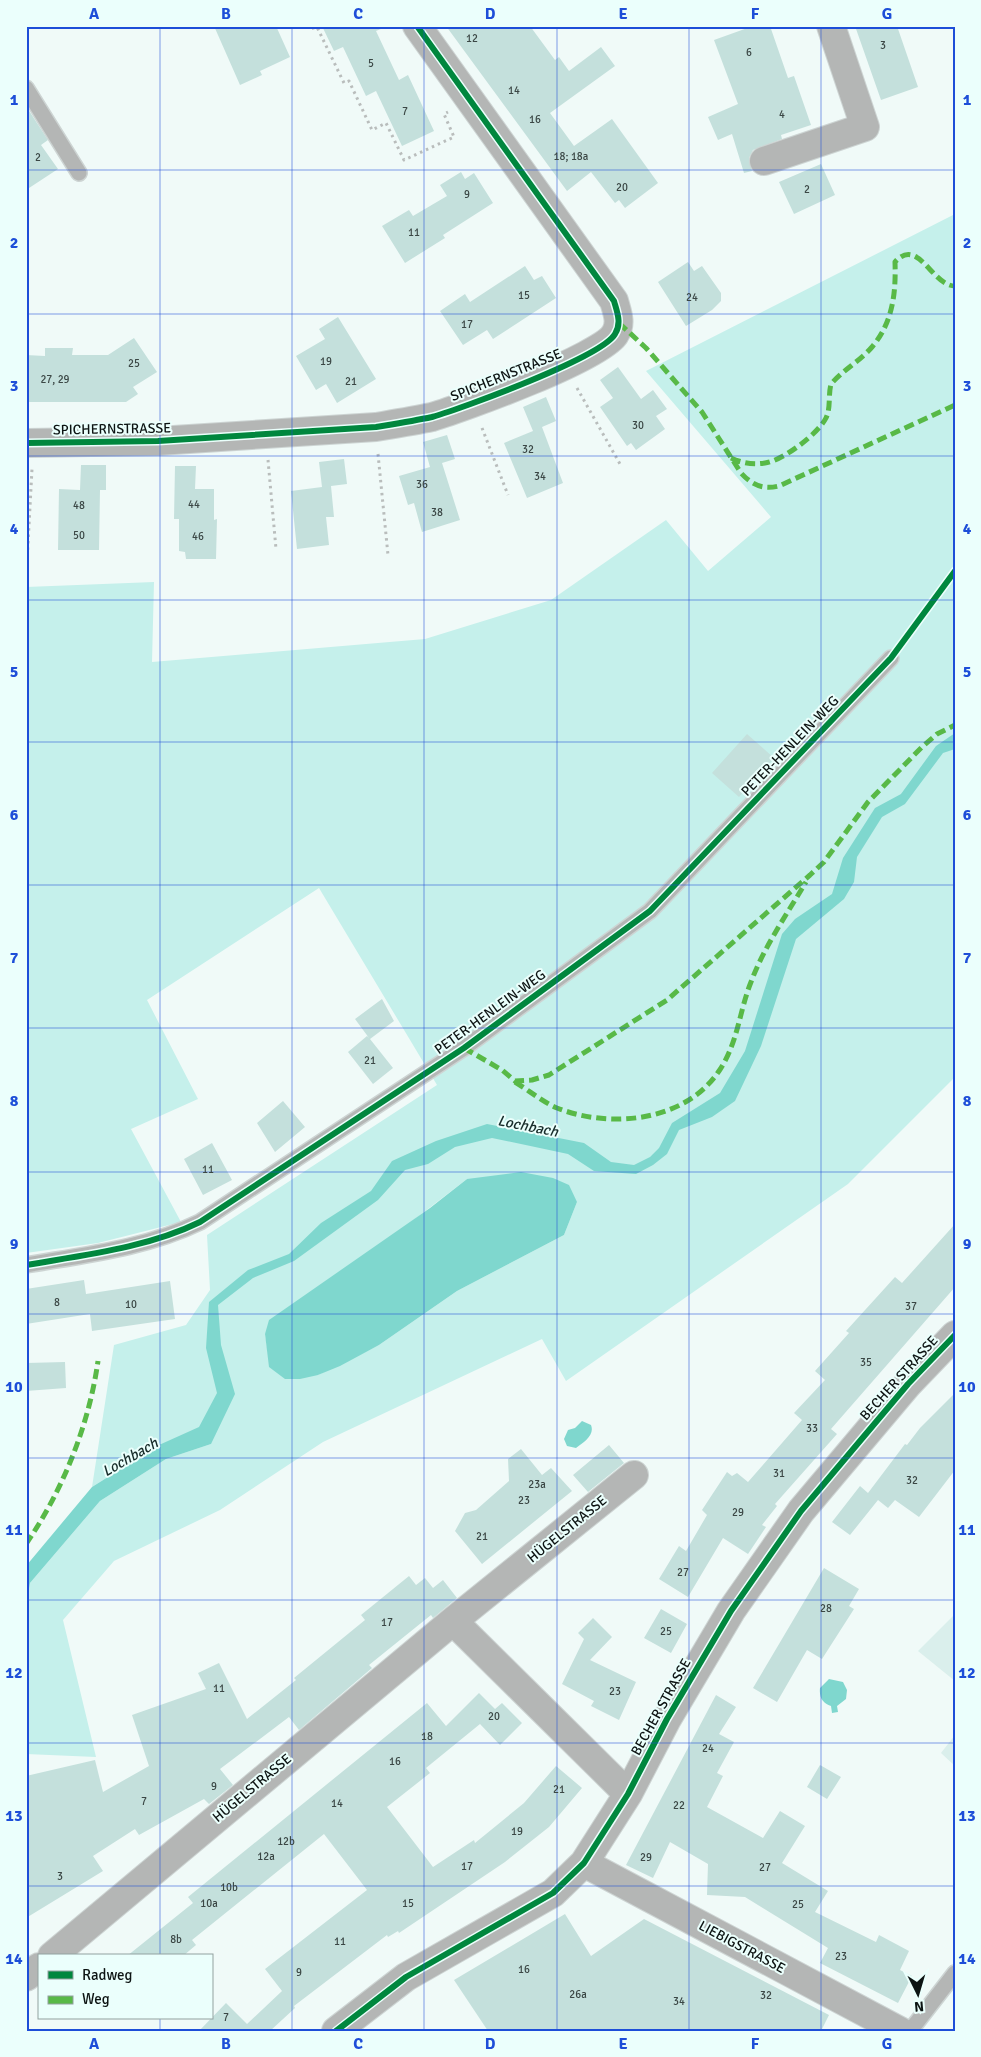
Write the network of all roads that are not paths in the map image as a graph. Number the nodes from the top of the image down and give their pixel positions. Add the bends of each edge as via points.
1 (417, 26) edge
2 (831, 26) edge
3 (26, 88) edge
4 (764, 161) dead end
5 (79, 173) dead end
6 (30, 443) edge
7 (891, 658) dead end
8 (26, 1264) edge
9 (955, 1334) edge
10 (634, 1475) dead end
11 (453, 1621) junction
12 (628, 1794) junction
13 (584, 1863) junction
14 (54, 1954) edge
15 (38, 1968) edge
16 (955, 1973) edge
17 (26, 1976) edge
18 (336, 2031) edge
19 (900, 2031) edge
20 (910, 2031) edge

1 - 6 street, SPICHERNSTRASSE via 614,301 619,323 608,343 565,366 473,403 432,416 376,427 158,441
2 - 4 street via 865,127
3 - 5 lane
7 - 8 lane, PETER-HENLEIN-WEG via 650,911 464,1048 200,1222 152,1240
9 - 12 street, BECHER STRASSE via 908,1384 801,1511 731,1611 667,1719
10 - 11 street, HÜGELSTRASSE
11 - 12 street
11 - 14 street, HÜGELSTRASSE
12 - 13 street, BECHER STRASSE
13 - 18 street, BECHER STRASSE via 553,1894 406,1977
13 - 19 street, LIEBIGSTRASSE
15 - 17 street
16 - 20 lane

